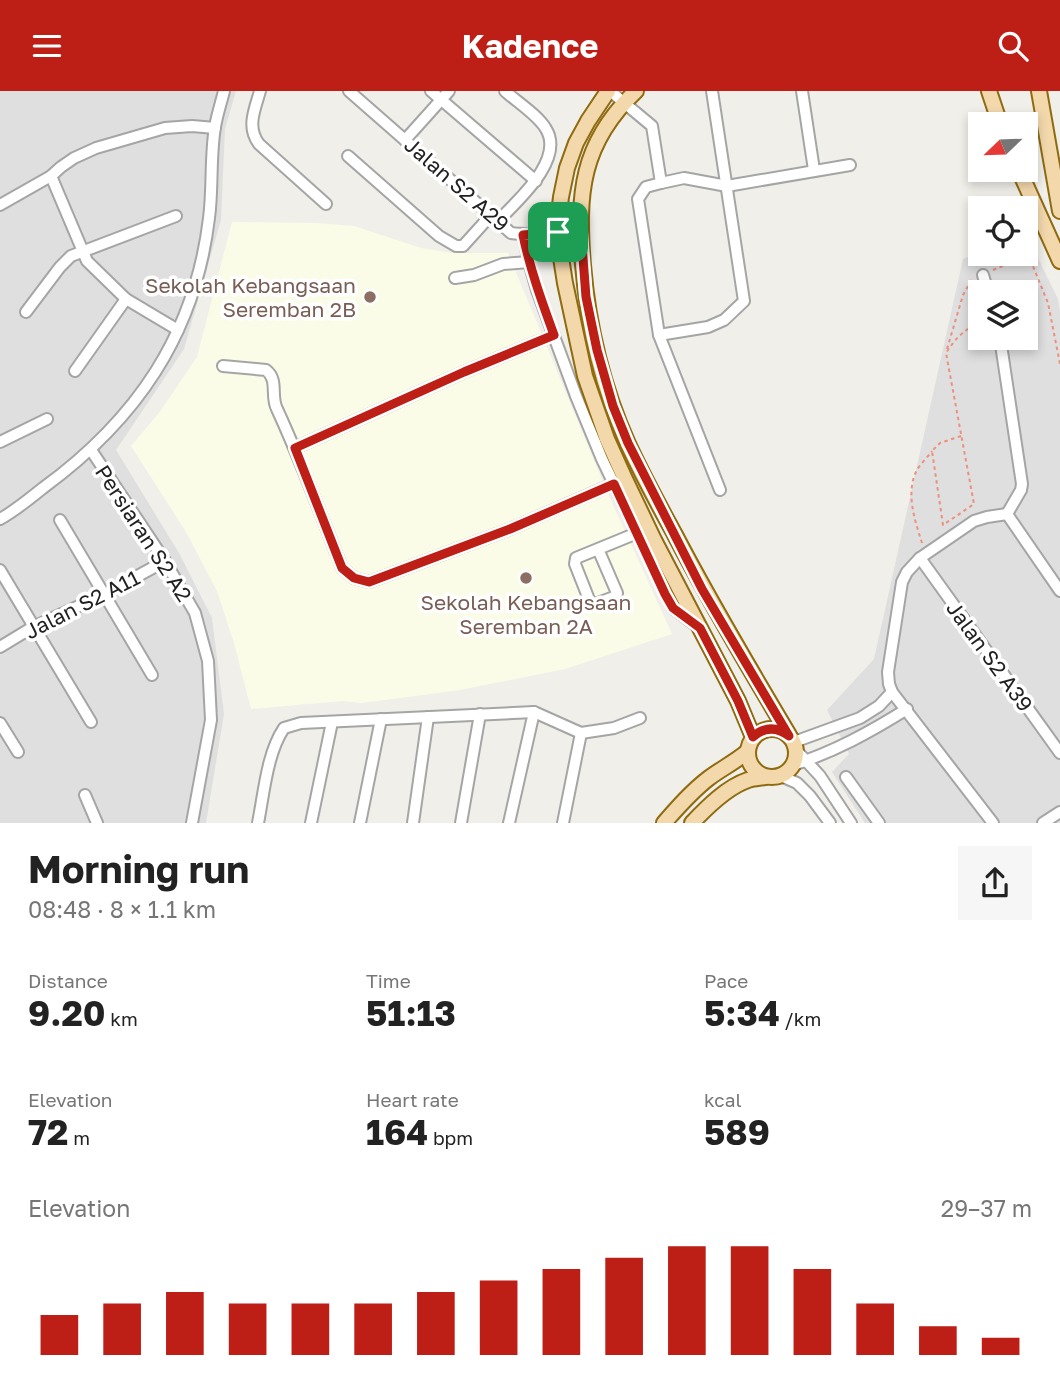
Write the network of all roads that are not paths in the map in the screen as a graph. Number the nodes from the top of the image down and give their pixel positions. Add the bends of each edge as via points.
1 (224, 91) edge
2 (260, 91) edge
3 (349, 91) edge
4 (431, 91) edge
5 (505, 91) edge
6 (609, 91) edge
7 (636, 91) edge
8 (712, 91) edge
9 (802, 91) edge
10 (989, 91) edge
11 (1039, 91) edge
12 (445, 96) edge
13 (624, 103) junction
14 (996, 112) edge
15 (215, 128) junction
16 (405, 140) junction
17 (348, 156) dead end
18 (850, 165) dead end
19 (814, 170) junction
20 (51, 176) junction
21 (536, 181) junction
22 (1024, 182) edge
23 (661, 183) junction
24 (727, 185) junction
25 (326, 204) dead end
26 (0, 205) edge
27 (1060, 211) edge
28 (176, 216) dead end
29 (494, 218) junction
30 (558, 232) junction
31 (581, 232) junction
32 (523, 235) junction
33 (82, 252) junction
34 (1060, 261) edge
35 (529, 262) junction
36 (983, 275) road end
37 (456, 278) dead end
38 (984, 280) edge
39 (126, 299) junction
40 (26, 312) dead end
41 (178, 330) junction
42 (554, 335) junction
43 (659, 335) junction
44 (1002, 350) edge
45 (223, 366) dead end
46 (75, 372) dead end
47 (47, 419) dead end
48 (0, 442) edge
49 (295, 448) junction
50 (91, 450) junction
51 (619, 482) junction
52 (720, 490) dead end
53 (1007, 514) junction
54 (0, 519) edge
55 (60, 520) dead end
56 (636, 533) junction
57 (598, 549) junction
58 (923, 556) junction
59 (165, 561) junction
60 (0, 570) edge
61 (1060, 591) edge
62 (104, 594) junction
63 (33, 627) junction
64 (700, 628) junction
65 (0, 647) edge
66 (152, 675) dead end
67 (892, 692) junction
68 (907, 709) junction
69 (534, 712) junction
70 (480, 714) junction
71 (428, 717) junction
72 (640, 718) dead end
73 (381, 719) junction
74 (91, 722) dead end
75 (332, 722) junction
76 (0, 723) edge
77 (581, 733) junction
78 (753, 737) junction
79 (793, 742) junction
80 (18, 752) dead end
81 (747, 752) junction
82 (828, 753) junction
83 (1060, 753) edge
84 (800, 763) junction
85 (781, 776) junction
86 (820, 776) junction
87 (765, 777) junction
88 (846, 777) dead end
89 (85, 795) dead end
90 (1060, 812) edge
91 (97, 823) edge
92 (192, 823) edge
93 (258, 823) edge
94 (312, 823) edge
95 (360, 823) edge
96 (413, 823) edge
97 (461, 823) edge
98 (509, 823) edge
99 (563, 823) edge
100 (664, 823) edge
101 (692, 823) edge
102 (830, 823) edge
103 (851, 823) edge
104 (879, 823) edge
105 (993, 823) edge
106 (1044, 823) edge

1 - 15 street
2 - 25 street via 251,122 253,136
3 - 16 street, Jalan S2 A29
4 - 12 street
5 - 21 street via 548,132 547,160
6 - 13 street
6 - 30 main road via 576,143 561,197
7 - 13 main road
8 - 24 street
9 - 19 street
10 - 14 main road
11 - 27 main road
12 - 16 street
12 - 21 street
13 - 23 street via 652,126
13 - 31 main road via 596,142 584,174
15 - 20 street via 166,128 96,148
15 - 41 street via 209,219 195,288
16 - 29 street, Jalan S2 A29
17 - 29 street via 456,246 463,246
18 - 19 street
19 - 24 street
20 - 26 street
20 - 33 street
21 - 29 street
22 - 34 main road
23 - 24 street via 684,178
23 - 43 street via 646,187 638,199
24 - 43 street via 744,301 724,320 708,327
28 - 33 street
29 - 32 street, Jalan S2 A29 via 511,233
30 - 31 street, Jalan S2 A29
30 - 32 street, Jalan S2 A29
30 - 51 main road via 585,376
31 - 79 main road via 586,297 597,350 628,443 702,589
32 - 35 street
33 - 39 street via 93,269
33 - 40 street via 65,261
35 - 37 street via 503,264
35 - 42 street
36 - 38 street
39 - 41 street
39 - 46 street
41 - 50 street via 144,390
42 - 49 street
42 - 51 street via 581,408
43 - 52 street
44 - 53 street via 1022,484
45 - 49 street via 271,373 274,403
47 - 48 street
49 - 51 street via 342,568 369,582
50 - 54 street
50 - 59 street, Persiaran S2 A2
51 - 56 street
51 - 64 main road
53 - 58 street via 974,521
53 - 61 street
55 - 62 street
56 - 57 street
56 - 64 street via 673,608
57 - 57 street via 575,561 590,602 595,604 617,593
58 - 67 street via 902,582 888,672
58 - 83 street, Jalan S2 A39
59 - 62 street, Jalan S2 A11
59 - 92 street, Persiaran S2 A2 via 195,613 208,661 211,720
60 - 63 street
62 - 63 street, Jalan S2 A11
62 - 66 street
63 - 65 street, Jalan S2 A11
63 - 74 street
64 - 78 main road
67 - 68 street
67 - 79 street via 860,718
68 - 82 street
68 - 105 street
69 - 70 street
69 - 77 street
69 - 98 street
70 - 71 street
70 - 97 street
71 - 73 street
71 - 96 street
72 - 77 street
73 - 75 street
73 - 95 street
75 - 93 street via 284,728 277,739
75 - 94 street
76 - 80 street
77 - 99 street
78 - 79 main road via 766,729 782,731
78 - 81 main road
79 - 84 main road
81 - 87 main road via 752,768
81 - 100 main road via 684,800
82 - 84 street
82 - 86 street
84 - 85 main road
84 - 86 street
85 - 87 main road
85 - 102 street via 797,783
86 - 103 street
87 - 101 main road via 730,789
88 - 104 street
89 - 91 street
90 - 106 street

